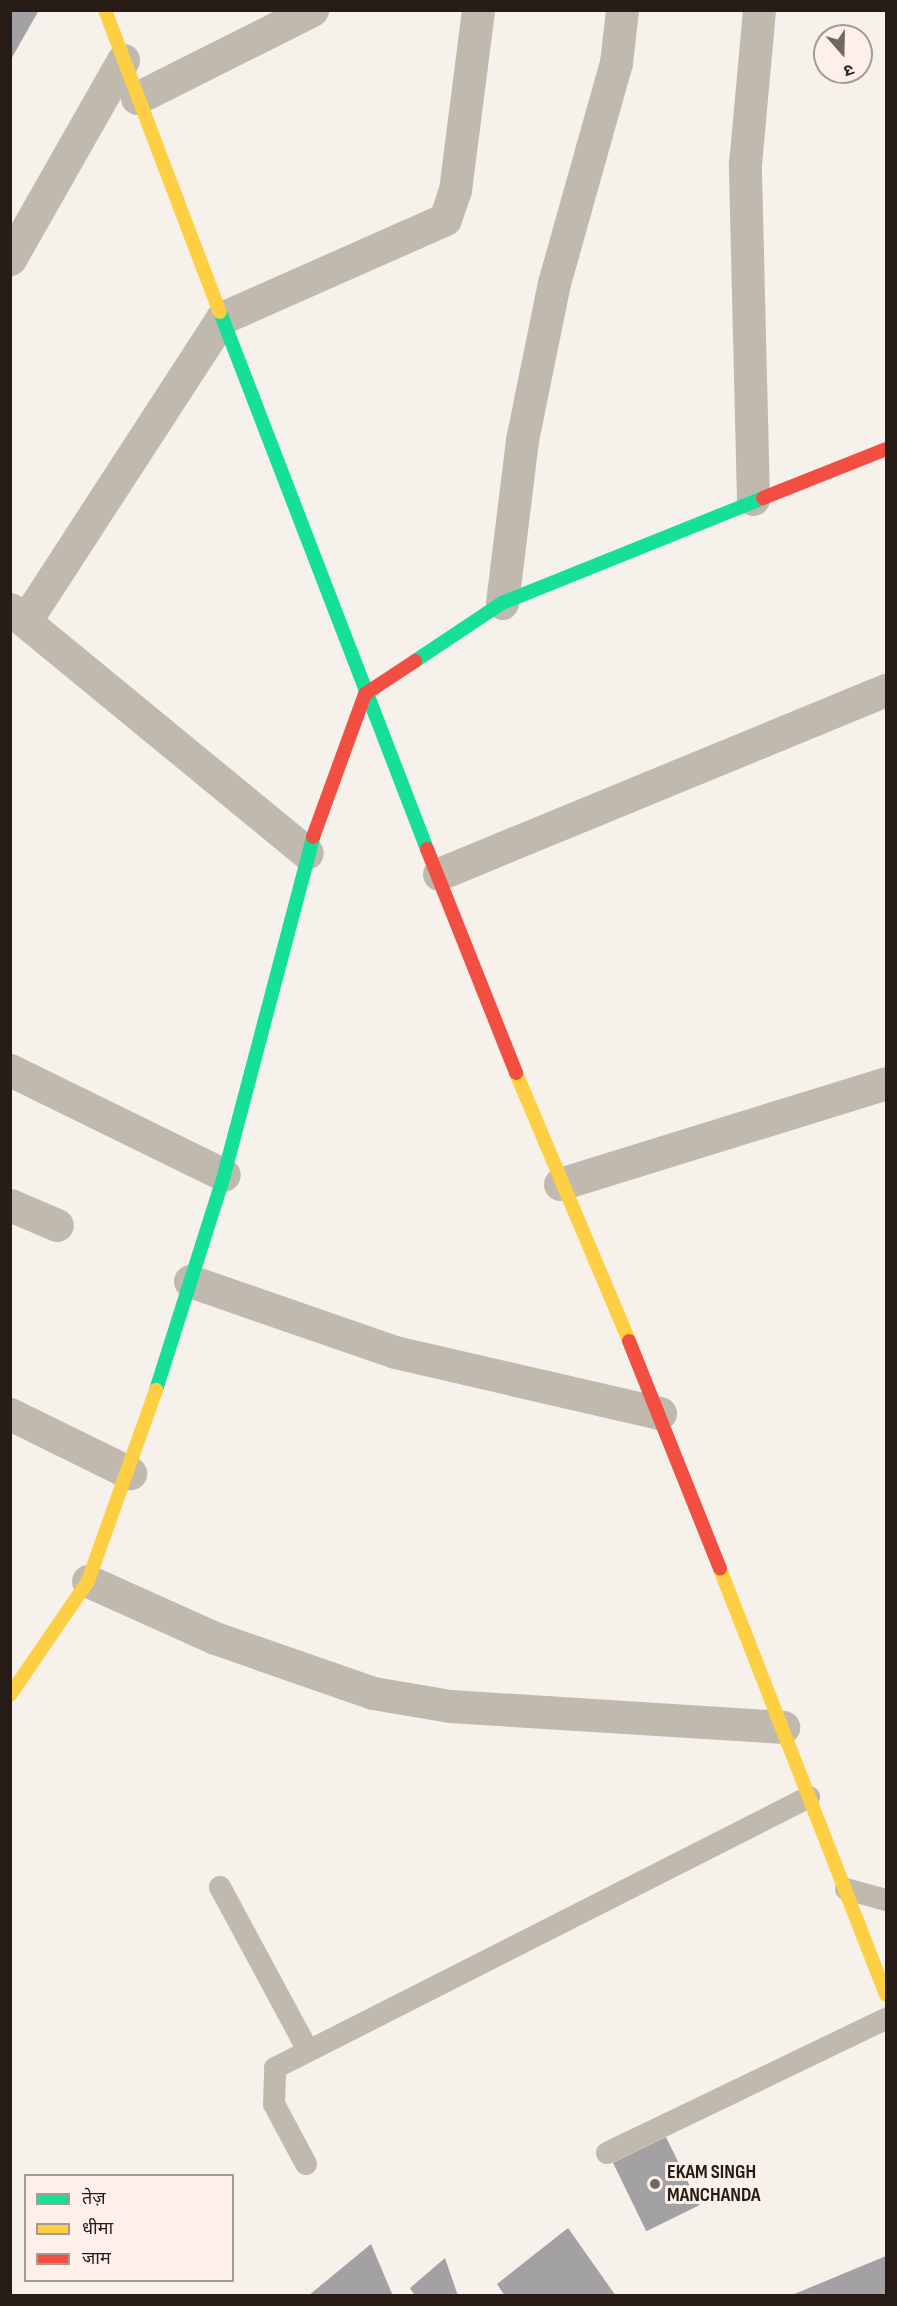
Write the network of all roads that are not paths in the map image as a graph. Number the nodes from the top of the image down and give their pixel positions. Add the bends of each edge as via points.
1 (105, 10) edge
2 (312, 10) edge
3 (478, 10) edge
4 (622, 10) edge
5 (759, 10) edge
6 (123, 60) junction
7 (137, 98) junction
8 (10, 259) edge
9 (222, 318) junction
10 (886, 449) edge
11 (753, 499) junction
12 (502, 603) junction
13 (18, 615) edge
14 (886, 690) edge
15 (365, 694) junction
16 (307, 854) junction
17 (439, 874) junction
18 (10, 1070) edge
19 (886, 1083) edge
20 (224, 1175) junction
21 (561, 1184) junction
22 (10, 1205) edge
23 (57, 1225) dead end
24 (190, 1281) junction
25 (660, 1413) junction
26 (10, 1414) edge
27 (130, 1473) junction
28 (88, 1581) junction
29 (10, 1695) edge
30 (783, 1727) junction
31 (809, 1797) junction
32 (220, 1887) dead end
33 (846, 1889) junction
34 (886, 1900) edge
35 (886, 1995) edge
36 (886, 2019) edge
37 (306, 2048) junction
38 (608, 2153) dead end
39 (306, 2164) dead end

1 - 6 street
2 - 7 street
3 - 9 street via 455,190 445,219
4 - 12 street via 616,63 554,283 531,395
5 - 11 street via 745,164
6 - 7 street
6 - 8 street
7 - 9 street
9 - 13 street
9 - 15 street
10 - 11 street
11 - 12 street
12 - 15 street
13 - 16 street
14 - 17 street
15 - 16 street
15 - 17 street
16 - 20 street
17 - 21 street
18 - 20 street
19 - 21 street
20 - 24 street
21 - 25 street
22 - 23 street
24 - 25 street via 384,1349 503,1381
24 - 27 street
25 - 30 street
26 - 27 street
27 - 28 street
28 - 29 street
28 - 30 street via 215,1638 373,1693 450,1706
30 - 31 street
31 - 33 street
31 - 37 lane
32 - 37 lane
33 - 34 lane
33 - 35 street
36 - 38 lane
37 - 39 lane via 275,2068 271,2085 274,2104

